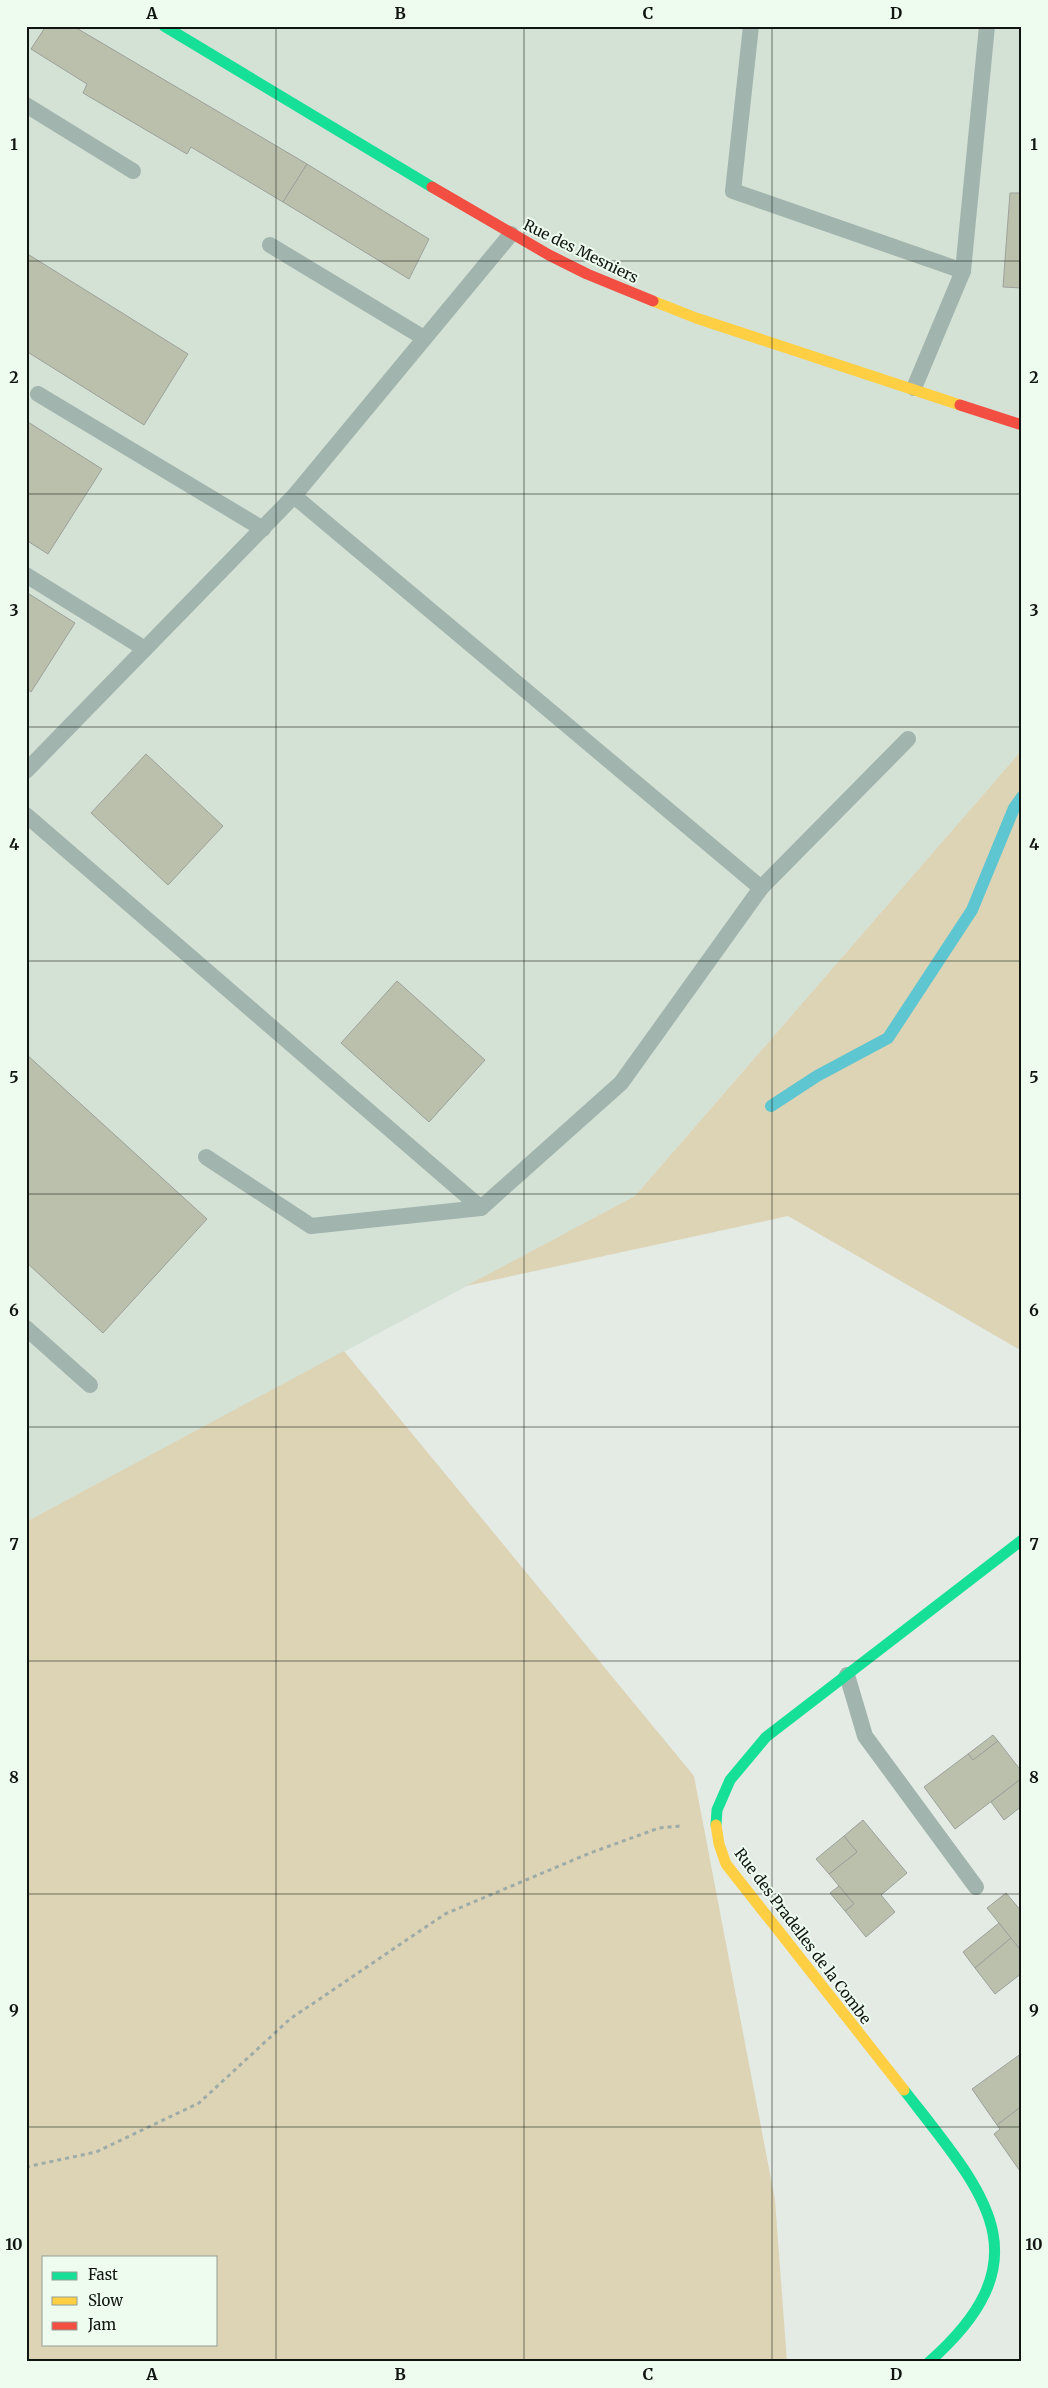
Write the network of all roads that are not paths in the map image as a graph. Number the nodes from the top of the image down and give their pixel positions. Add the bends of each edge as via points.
1 (164, 26) edge
2 (751, 26) edge
3 (987, 26) edge
4 (26, 105) edge
5 (133, 171) dead end
6 (511, 234) junction
7 (270, 245) dead end
8 (963, 271) junction
9 (424, 338) junction
10 (914, 388) junction
11 (38, 394) dead end
12 (1022, 425) edge
13 (294, 496) junction
14 (262, 529) junction
15 (26, 575) edge
16 (145, 649) junction
17 (908, 739) dead end
18 (26, 771) edge
19 (26, 815) edge
20 (761, 888) junction
21 (206, 1157) dead end
22 (481, 1208) junction
23 (26, 1328) edge
24 (90, 1385) dead end
25 (1022, 1540) edge
26 (846, 1675) junction
27 (976, 1887) dead end
28 (929, 2362) edge

1 - 6 street, Rue des Mesniers
2 - 8 lane via 734,191
3 - 8 lane
4 - 5 lane
6 - 9 lane
6 - 10 street, Rue des Mesniers via 587,274 688,315
7 - 9 lane
8 - 10 lane
9 - 13 lane
10 - 12 street, Rue des Mesniers
11 - 14 lane
13 - 14 lane
13 - 20 lane
14 - 16 lane
15 - 16 lane
16 - 18 lane
17 - 20 lane
19 - 22 lane
20 - 22 lane via 621,1083
21 - 22 lane via 311,1226
23 - 24 lane
25 - 26 street, Rue des Pradelles de la Combe
26 - 27 lane via 865,1736
26 - 28 street, Rue des Pradelles de la Combe via 766,1737 742,1762 719,1800 715,1823 717,1844 726,1864 966,2170 986,2201 999,2230 1002,2254 995,2288 980,2314 954,2343

